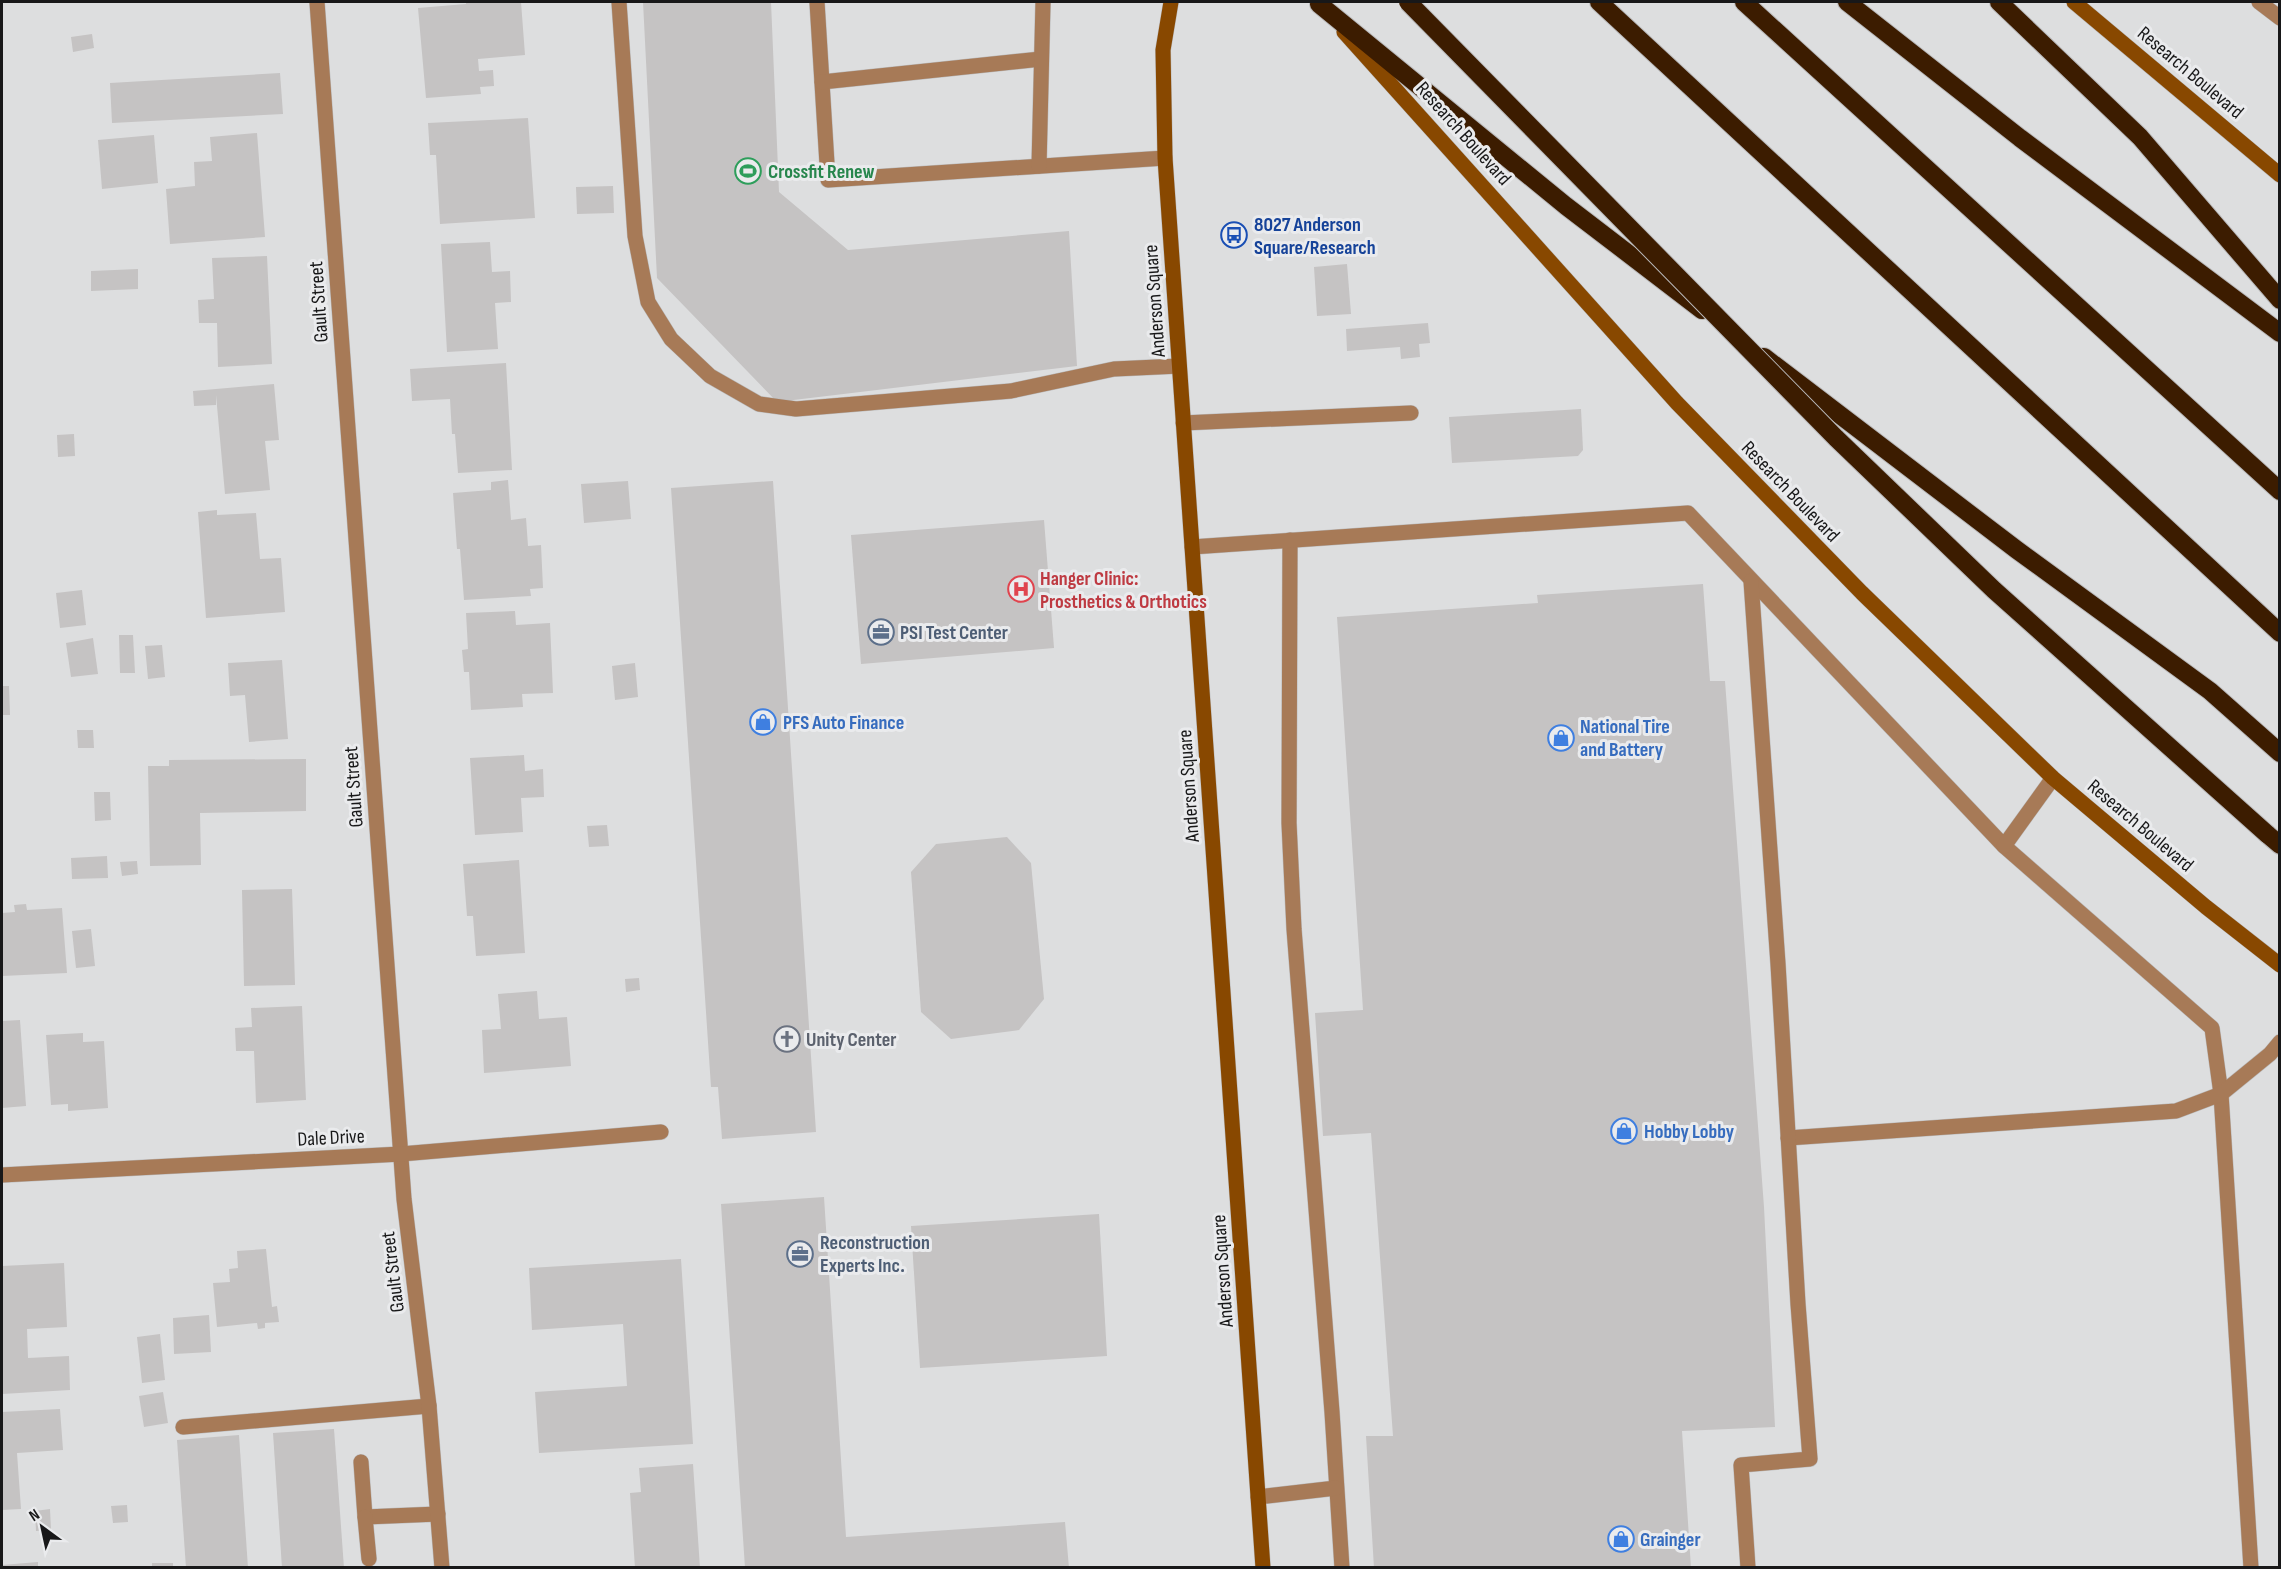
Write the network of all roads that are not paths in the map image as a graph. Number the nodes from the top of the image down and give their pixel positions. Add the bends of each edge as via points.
1 (316, 2) edge
2 (619, 2) edge
3 (817, 2) edge
4 (1043, 2) edge
5 (1171, 2) edge
6 (1408, 2) edge
7 (1599, 2) edge
8 (1744, 2) edge
9 (1847, 2) edge
10 (1999, 2) edge
11 (2074, 2) edge
12 (2259, 2) edge
13 (1317, 3) edge
14 (2280, 18) edge
15 (1041, 59) junction
16 (822, 82) junction
17 (1165, 158) junction
18 (1039, 166) junction
19 (2280, 175) edge
20 (2280, 300) edge
21 (2280, 333) edge
22 (1179, 366) junction
23 (1411, 413) dead end
24 (1183, 423) junction
25 (2280, 491) edge
26 (1290, 540) junction
27 (1192, 547) junction
28 (1750, 581) junction
29 (2280, 633) edge
30 (2280, 753) edge
31 (2053, 778) junction
32 (2273, 840) edge
33 (2004, 846) junction
34 (2280, 965) edge
35 (2280, 1042) edge
36 (2221, 1094) junction
37 (661, 1132) dead end
38 (1788, 1138) junction
39 (401, 1154) junction
40 (2, 1175) edge
41 (429, 1406) junction
42 (183, 1427) dead end
43 (361, 1462) dead end
44 (1336, 1488) junction
45 (1258, 1497) junction
46 (438, 1514) junction
47 (365, 1517) junction
48 (369, 1559) dead end
49 (442, 1568) edge
50 (1263, 1568) edge
51 (1342, 1568) edge
52 (1748, 1568) edge
53 (2251, 1568) edge

1 - 39 street, Gault Street
2 - 22 street via 635,236 648,302 671,339 710,376 759,404 796,409 1011,391 1114,369
3 - 16 street
4 - 15 street
5 - 17 main road, Anderson Square via 1163,50
6 - 32 highway, bridge via 1844,446 1994,590
7 - 29 highway
8 - 25 highway
9 - 21 highway
10 - 20 highway via 2140,137
11 - 19 main road, Research Boulevard
12 - 14 street
13 - 30 highway via 1566,206 2017,550 2210,690
13 - 31 main road, Research Boulevard via 1677,404 1862,593
15 - 16 street
15 - 18 street
16 - 18 street via 828,180
17 - 18 street
17 - 22 main road, Anderson Square
22 - 24 main road, Anderson Square
23 - 24 street
24 - 27 main road, Anderson Square
26 - 27 street
26 - 28 street via 1688,513
26 - 44 street via 1289,823 1294,929
27 - 45 main road, Anderson Square
28 - 33 street
28 - 38 street
31 - 33 street
31 - 34 main road, Research Boulevard
33 - 36 street via 2212,1028
35 - 36 street
36 - 38 street via 2176,1111
36 - 53 street
37 - 39 street, Dale Drive
38 - 52 street via 1810,1459 1741,1465
39 - 40 street, Dale Drive
39 - 41 street, Gault Street
41 - 42 street
41 - 46 street, Gault Street
43 - 47 street
44 - 45 street
44 - 51 street
45 - 50 main road, Anderson Square
46 - 47 street
46 - 49 street, Gault Street
47 - 48 street

